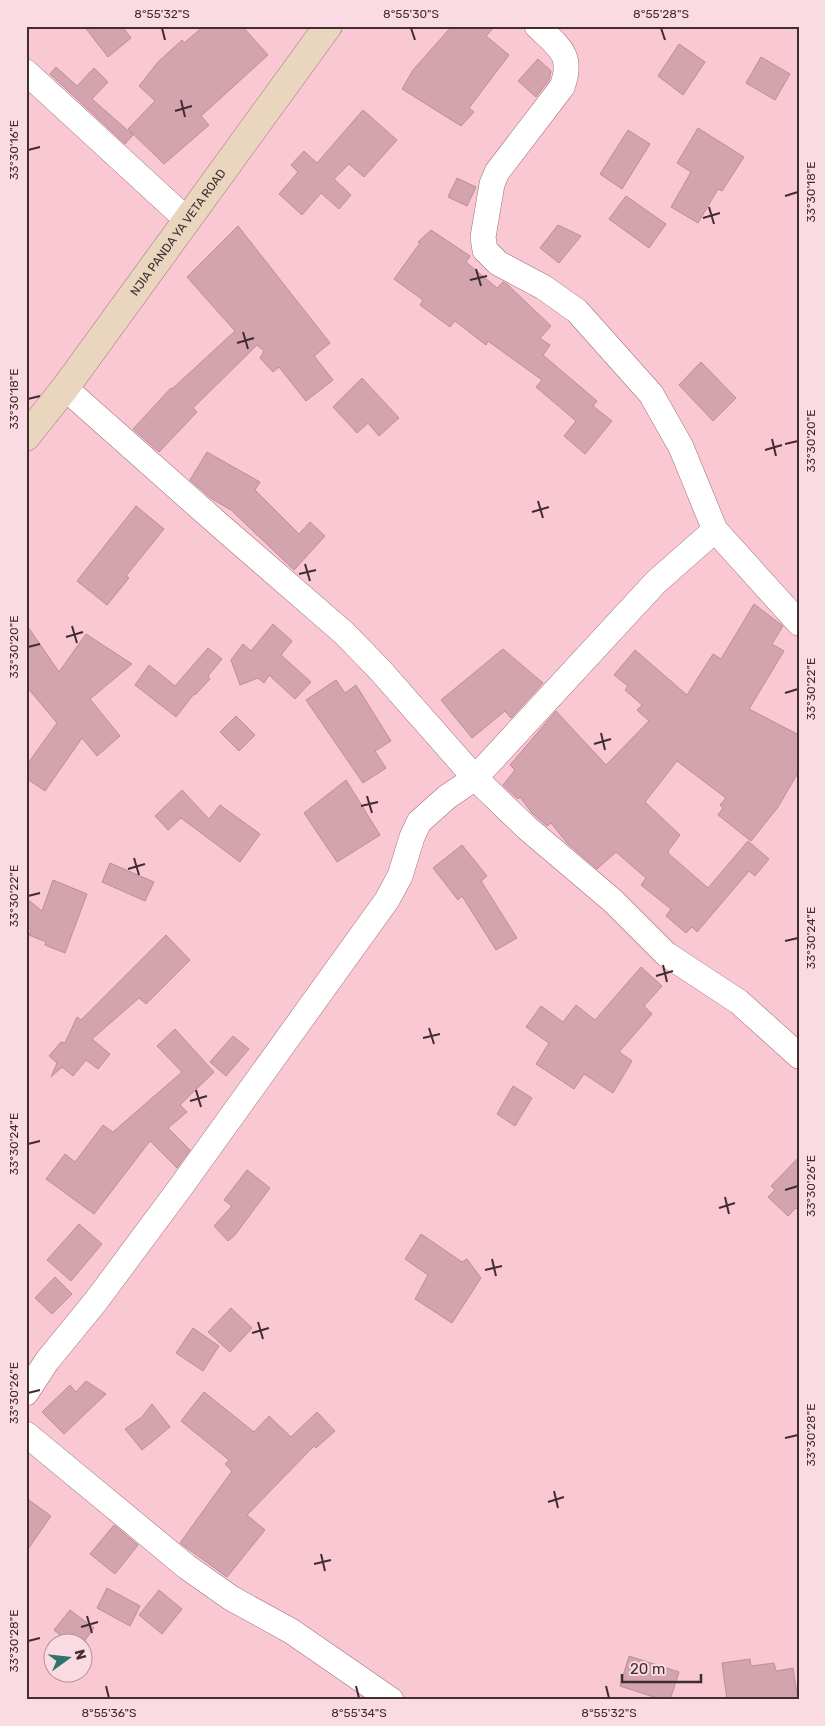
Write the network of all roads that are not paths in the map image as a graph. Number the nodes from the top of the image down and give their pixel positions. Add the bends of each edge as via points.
1 (328, 26) edge
2 (537, 26) edge
3 (26, 72) edge
4 (187, 220) junction
5 (65, 388) junction
6 (26, 437) edge
7 (715, 530) junction
8 (799, 623) edge
9 (475, 778) junction
10 (799, 1056) edge
11 (26, 1393) edge
12 (26, 1434) edge
13 (377, 1696) edge

1 - 4 street, NJIA PANDA YA VETA ROAD
2 - 7 street via 561,49 568,73 562,87 492,184 482,238 484,250 498,263 544,287 578,311 651,394 681,447
3 - 4 street
4 - 5 street, NJIA PANDA YA VETA ROAD
5 - 6 street, NJIA PANDA YA VETA ROAD
5 - 9 street via 344,633
7 - 8 street
7 - 9 street via 656,582
9 - 10 street via 527,828 613,901 666,954 739,1002
9 - 11 street via 419,822 400,876 387,900 180,1188
12 - 13 street via 187,1567 231,1598 291,1631

